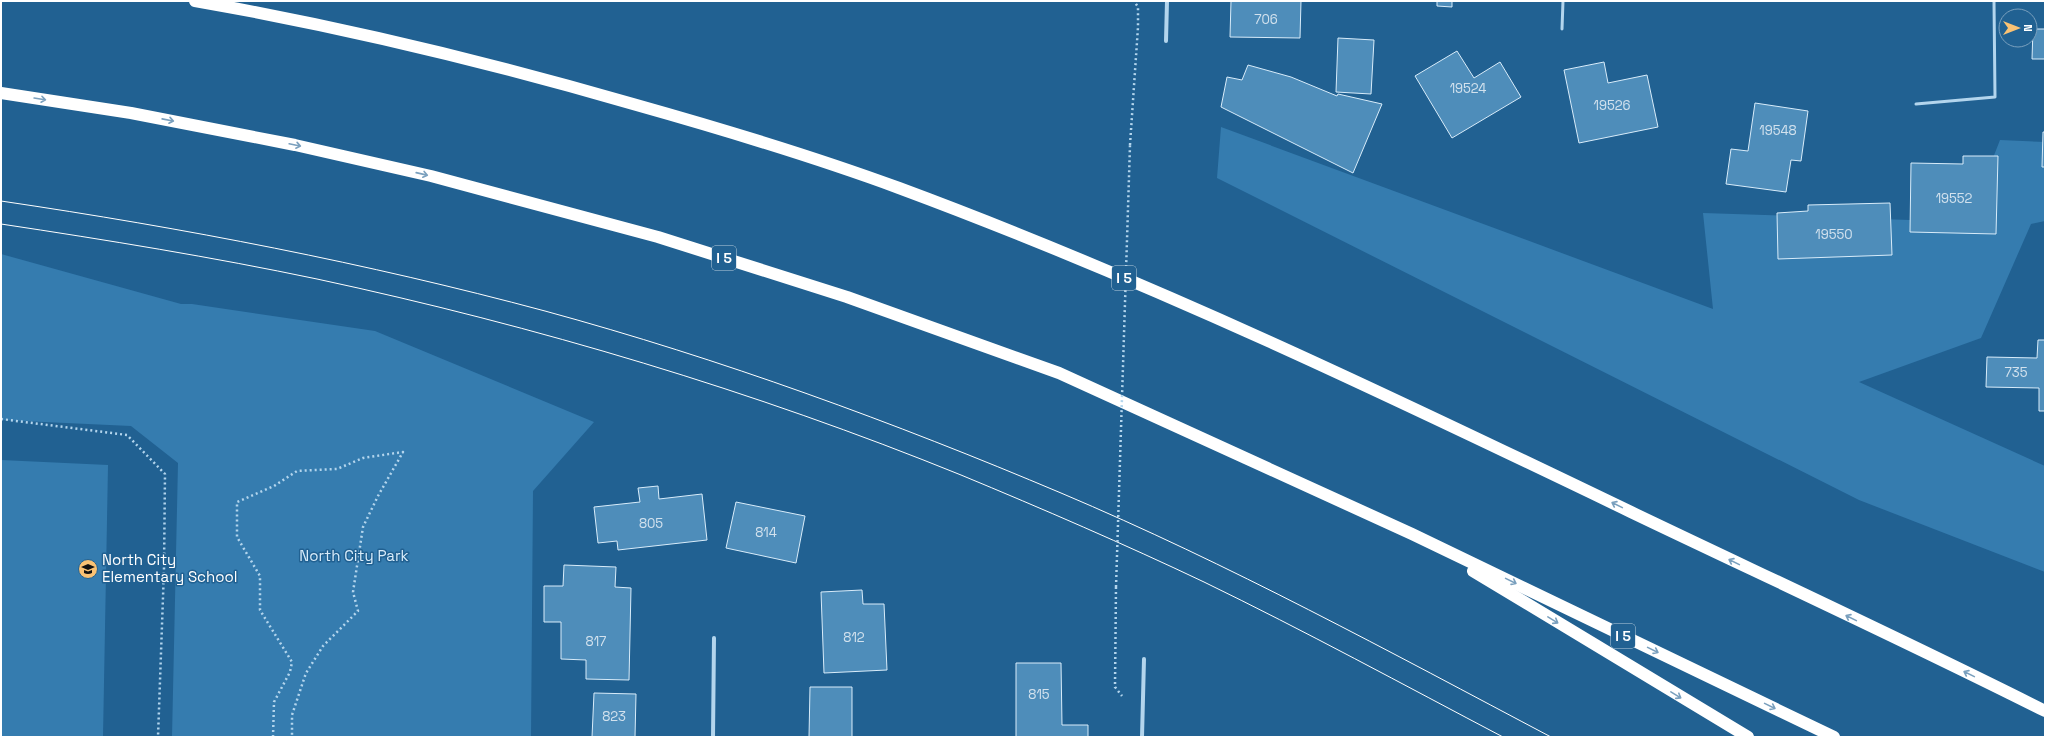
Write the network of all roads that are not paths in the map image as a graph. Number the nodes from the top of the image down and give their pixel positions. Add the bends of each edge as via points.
1 (195, 1) edge
2 (1167, 1) edge
3 (1563, 1) edge
4 (1994, 1) edge
5 (1562, 29) dead end
6 (1166, 41) dead end
7 (1, 93) edge
8 (1916, 104) dead end
9 (1412, 534) junction
10 (714, 638) dead end
11 (1144, 659) dead end
12 (2004, 690) junction
13 (2045, 706) edge
14 (2045, 711) edge
15 (713, 737) edge
16 (1142, 737) edge
17 (1748, 737) edge
18 (1834, 737) edge

12 -> 1 highway, I 5 via 1457,428 1170,297 1034,240 895,187 736,133 546,79 289,18
2 - 6 street
3 - 5 lane
4 - 8 lane via 1995,97
7 -> 9 highway, I 5 via 131,113 295,145 431,176 658,237 847,298 1059,373
9 -> 17 highway
9 -> 18 highway, I 5
10 - 15 street
11 - 16 street
12 - 13 highway
12 - 14 highway, I 5

